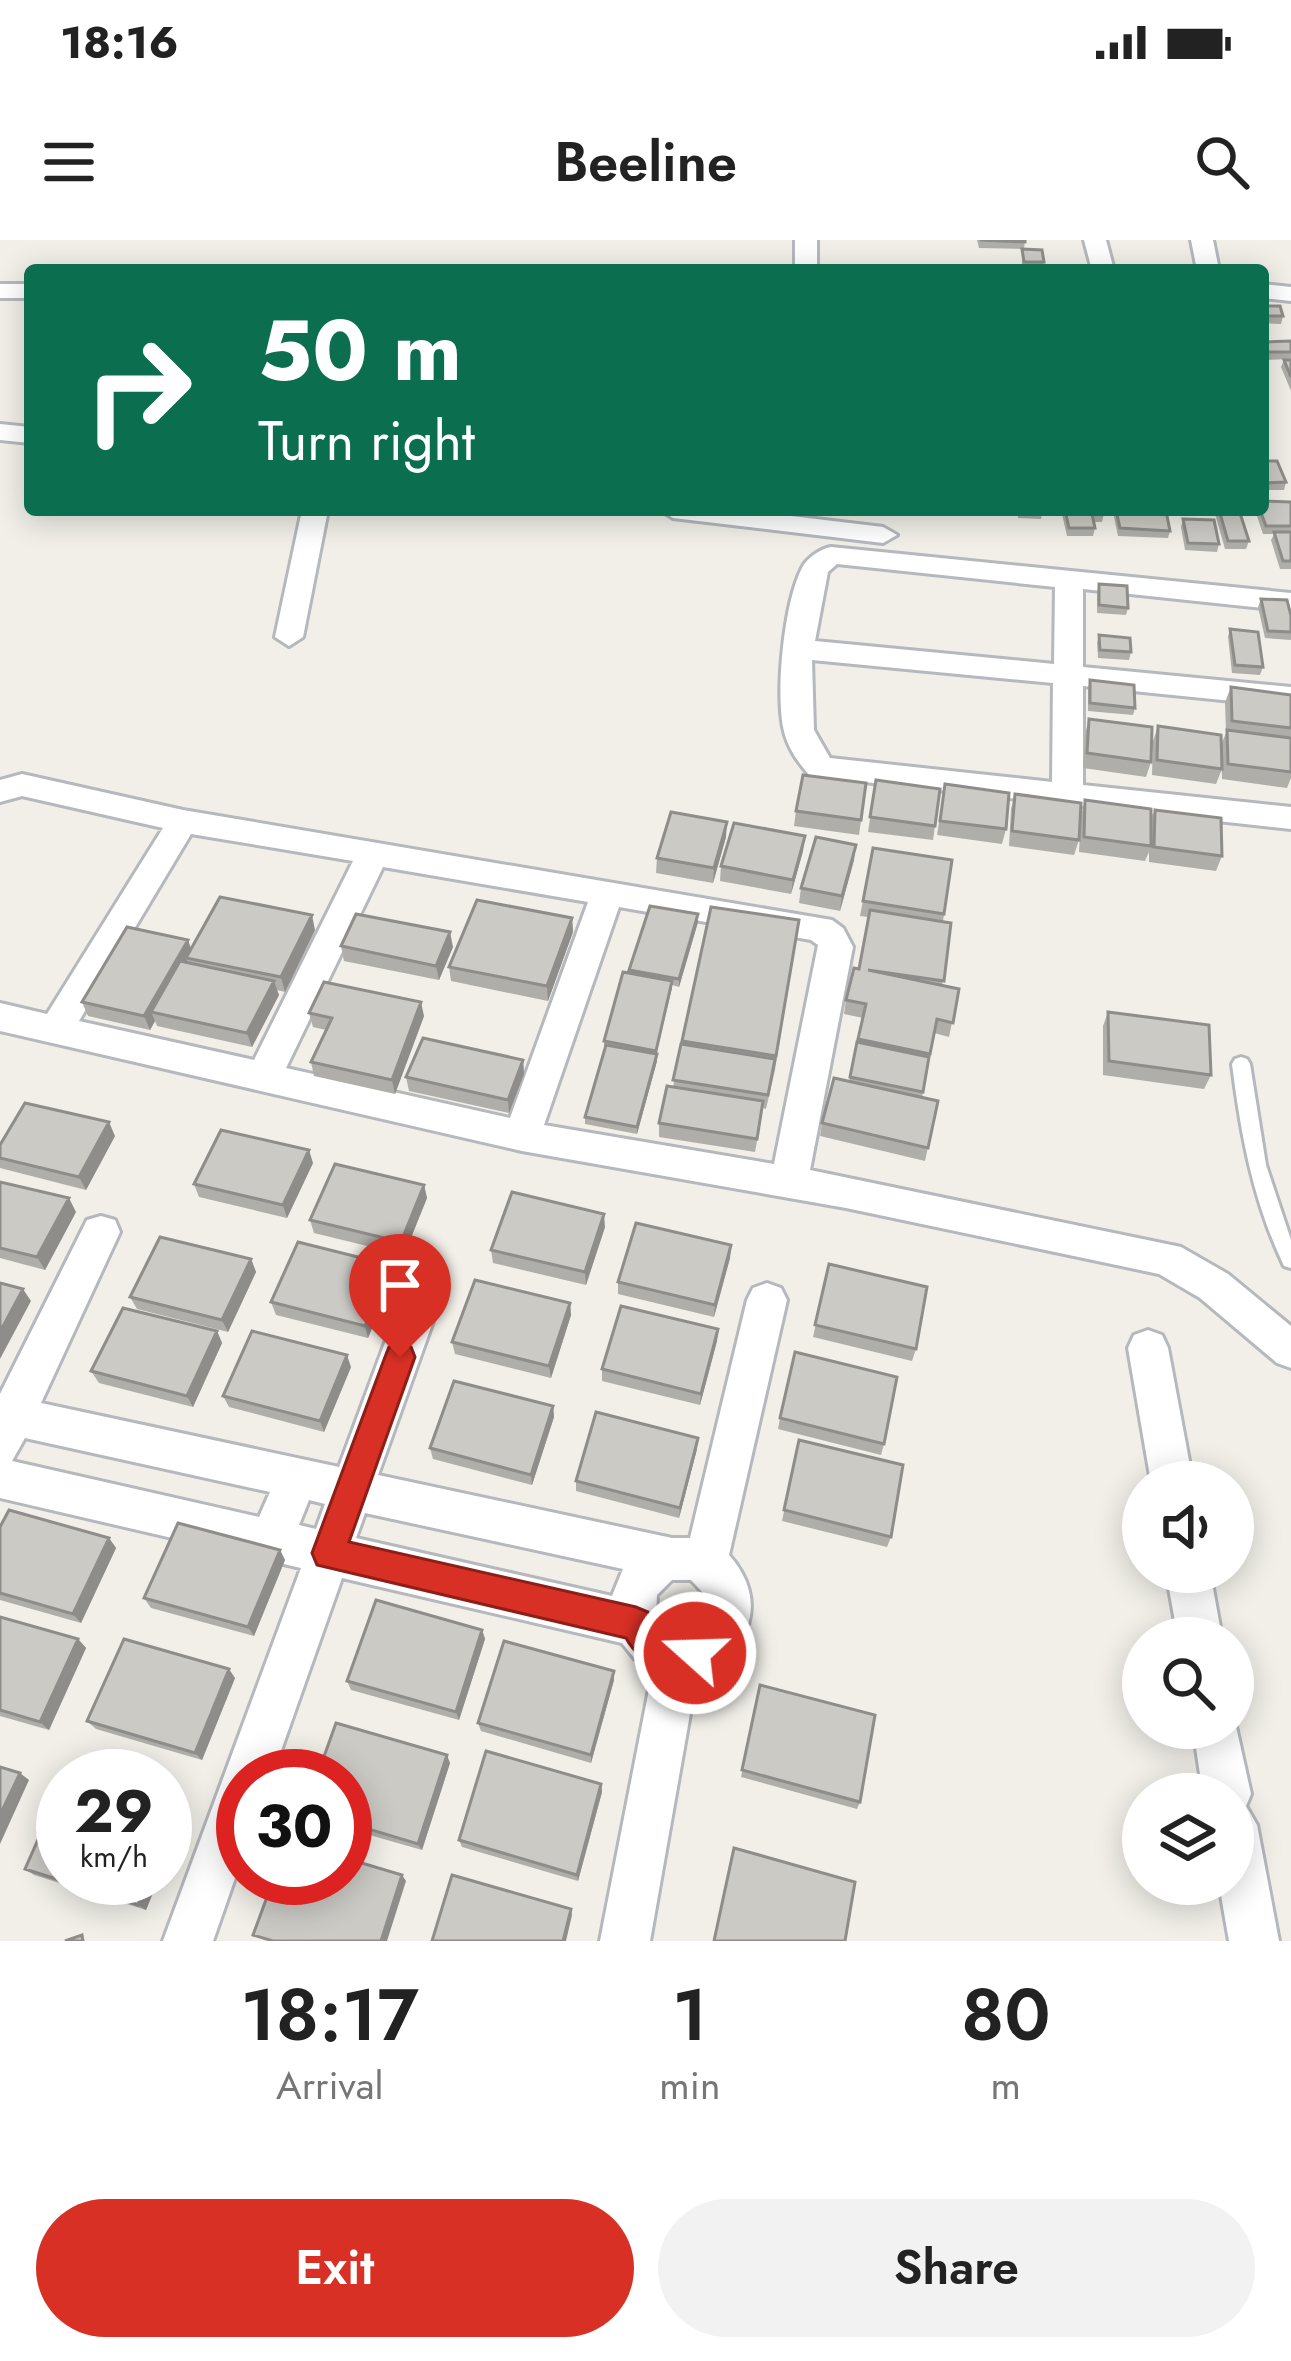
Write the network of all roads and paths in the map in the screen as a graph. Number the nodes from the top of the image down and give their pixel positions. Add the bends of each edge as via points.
1 (314, 516) edge
2 (748, 516) edge
3 (1069, 579) junction
4 (1291, 586) edge
5 (1291, 602) edge
6 (289, 637) dead end
7 (800, 649) junction
8 (1068, 674) junction
9 (1291, 697) edge
10 (0, 791) edge
11 (1067, 795) junction
12 (1291, 818) edge
13 (183, 821) junction
14 (374, 854) junction
15 (606, 896) junction
16 (0, 1017) edge
17 (57, 1028) junction
18 (1241, 1064) dead end
19 (262, 1080) junction
20 (522, 1136) junction
21 (789, 1181) junction
22 (101, 1232) dead end
23 (1291, 1260) edge
24 (767, 1300) dead end
25 (416, 1313) dead end
26 (1148, 1348) dead end
27 (1291, 1350) edge
28 (5, 1425) edge
29 (1168, 1461) edge
30 (0, 1478) edge
31 (298, 1478) junction
32 (352, 1489) junction
33 (272, 1540) junction
34 (328, 1553) junction
35 (688, 1562) junction
36 (636, 1624) junction
37 (678, 1655) junction
38 (258, 1749) edge
39 (216, 1863) edge
40 (1247, 1905) edge
41 (188, 1941) edge
42 (625, 1941) edge
43 (1254, 1941) edge

1 - 6 street
2 - 4 street
3 - 5 street
3 - 7 street via 831,555 815,569
3 - 8 street
7 - 8 street
7 - 11 street via 800,742 821,768
8 - 9 street
8 - 11 street
10 - 13 street via 22,785
11 - 12 street
13 - 14 street
13 - 17 street
14 - 15 street
14 - 19 street
15 - 20 street
15 - 21 street via 832,937
16 - 17 street
17 - 19 street
18 - 23 lane via 1252,1146
19 - 20 street
20 - 21 street
21 - 27 street via 1167,1259 1214,1286
22 - 28 street
24 - 35 street
25 - 32 street
26 - 29 street
28 - 31 street
30 - 33 street
31 - 32 street
31 - 33 street
32 - 34 street
32 - 35 street
33 - 34 street
34 - 36 street
34 - 38 street
35 - 36 street via 652,1567 633,1602
35 - 37 street via 726,1588 728,1620 710,1646
36 - 37 street via 653,1645
37 - 42 street
39 - 41 street
40 - 43 street

